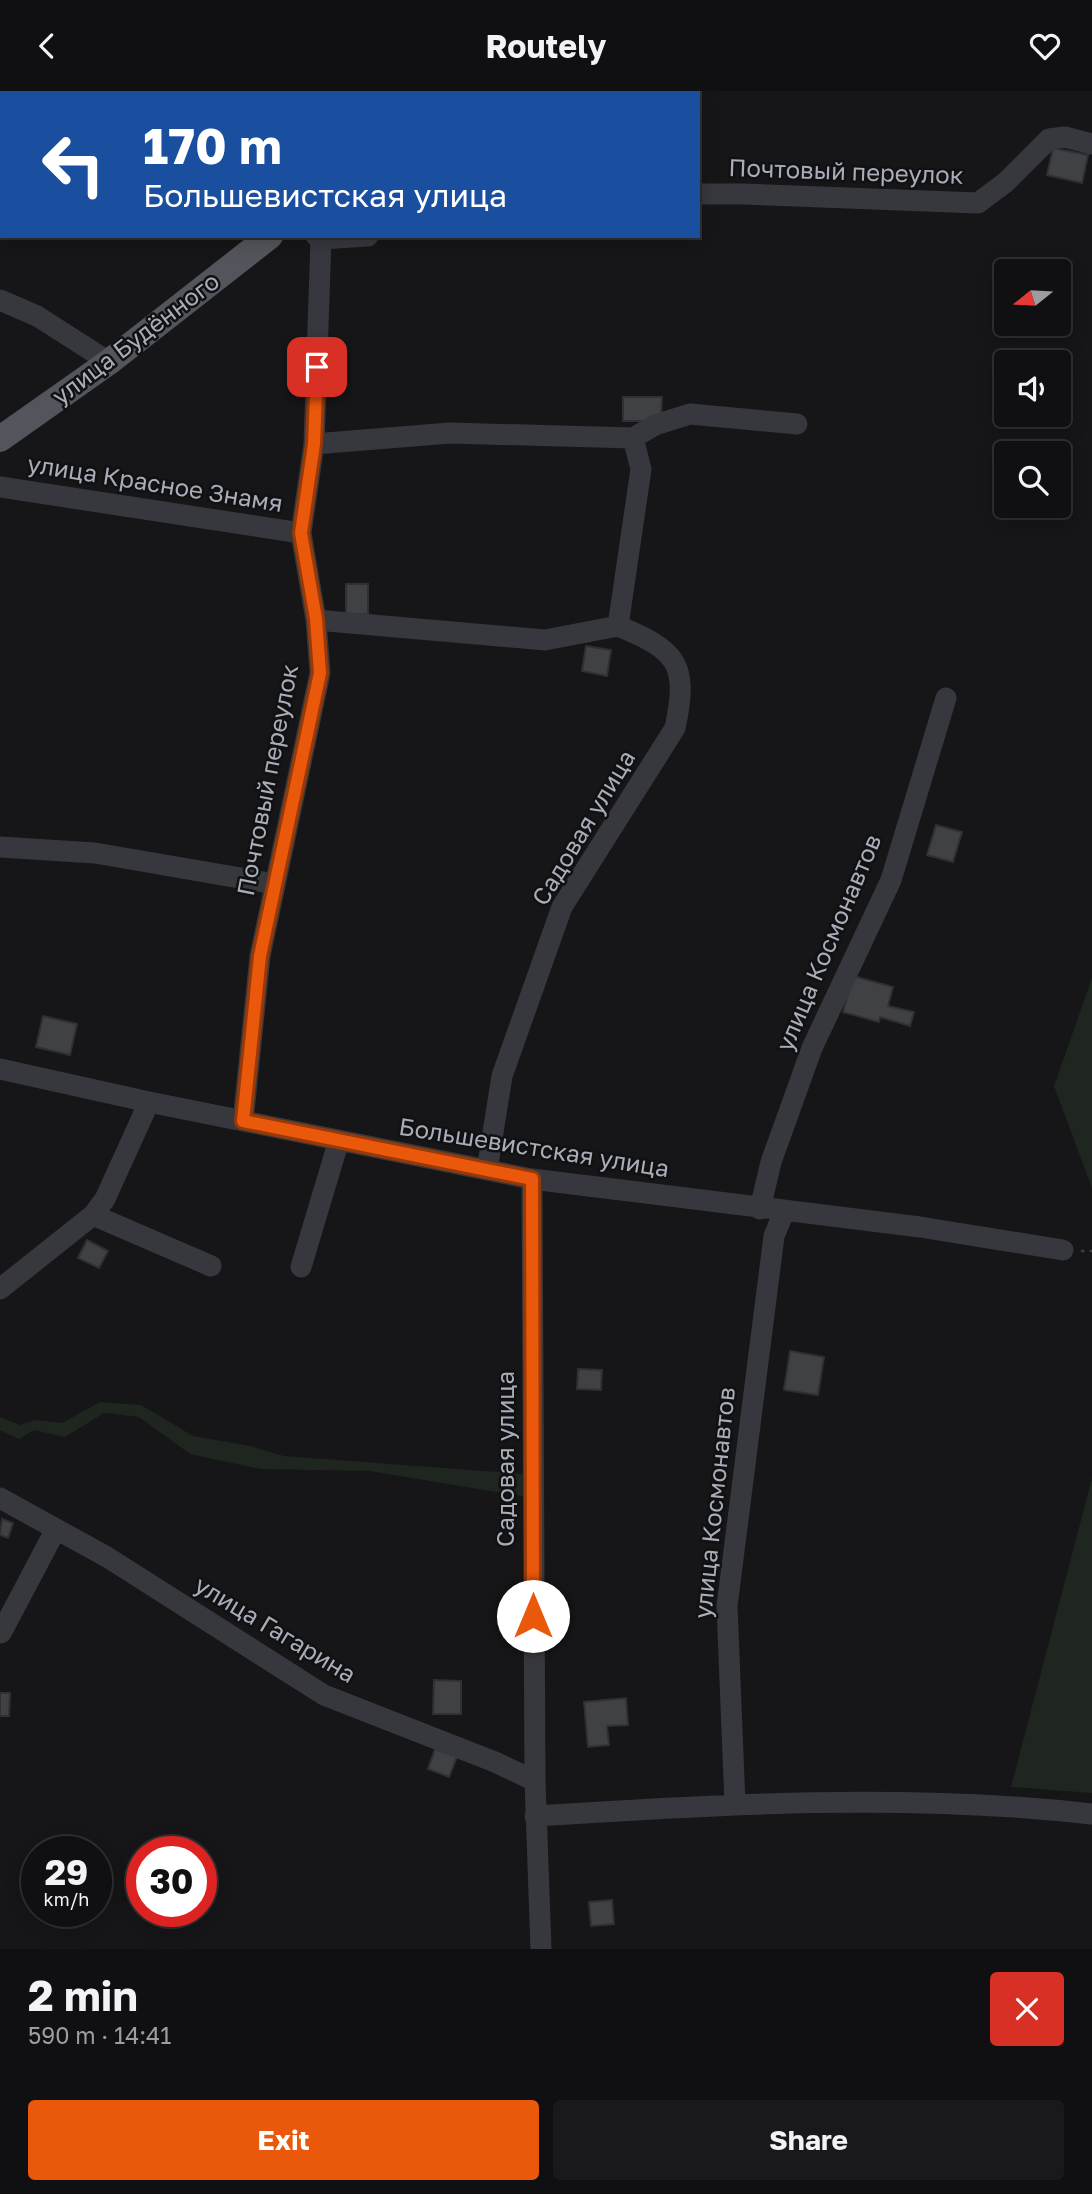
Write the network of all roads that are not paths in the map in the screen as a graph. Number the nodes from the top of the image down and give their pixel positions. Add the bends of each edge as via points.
1 (1092, 144) edge
2 (700, 194) edge
3 (267, 238) edge
4 (318, 238) edge
5 (0, 300) edge
6 (109, 362) junction
7 (797, 424) dead end
8 (633, 438) junction
9 (0, 439) edge
10 (314, 444) junction
11 (0, 487) edge
12 (301, 533) junction
13 (316, 619) junction
14 (618, 626) junction
15 (946, 698) dead end
16 (0, 847) edge
17 (275, 884) junction
18 (0, 1069) edge
19 (149, 1102) junction
20 (243, 1121) junction
21 (339, 1140) junction
22 (487, 1170) junction
23 (532, 1179) junction
24 (760, 1209) junction
25 (784, 1212) junction
26 (93, 1215) junction
27 (1063, 1250) dead end
28 (211, 1266) dead end
29 (301, 1267) dead end
30 (0, 1289) edge
31 (0, 1498) edge
32 (56, 1529) junction
33 (1, 1633) edge
34 (535, 1781) junction
35 (735, 1804) junction
36 (1092, 1814) edge
37 (535, 1816) junction
38 (541, 1949) edge

1 - 2 street, Почтовый переулок via 1065,137 1049,139 978,203
3 - 6 main road, улица Будённого
4 - 10 street, Почтовый переулок
5 - 6 street via 37,316
6 - 9 main road, улица Будённого
7 - 8 street via 690,414
8 - 10 street via 450,433
8 - 14 street via 641,469
10 - 12 street, Почтовый переулок
11 - 12 street, улица Красное Знамя
12 - 13 street, Почтовый переулок
13 - 14 street via 545,640
13 - 17 street, Почтовый переулок via 320,673
14 - 22 street, Садовая улица via 669,652 682,697 675,728 562,907 502,1076
15 - 24 street, улица Космонавтов via 891,880 812,1048 771,1162
16 - 17 street via 94,853
17 - 20 street, Почтовый переулок via 260,956
18 - 19 street, Большевистская улица
19 - 20 street, Большевистская улица
19 - 26 street via 105,1199
20 - 21 street, Большевистская улица
21 - 22 street, Большевистская улица
21 - 29 street
22 - 23 street, Большевистская улица
23 - 24 street, Большевистская улица
23 - 34 street, Садовая улица
24 - 25 street, Большевистская улица
25 - 27 street, Большевистская улица
25 - 35 street, улица Космонавтов via 774,1236 726,1606
26 - 28 street
26 - 30 street
31 - 32 street, улица Гагарина
32 - 33 street
32 - 34 street, улица Гагарина via 324,1695
34 - 37 street, Садовая улица
35 - 36 street via 1014,1805
35 - 37 street
37 - 38 street, Садовая улица

